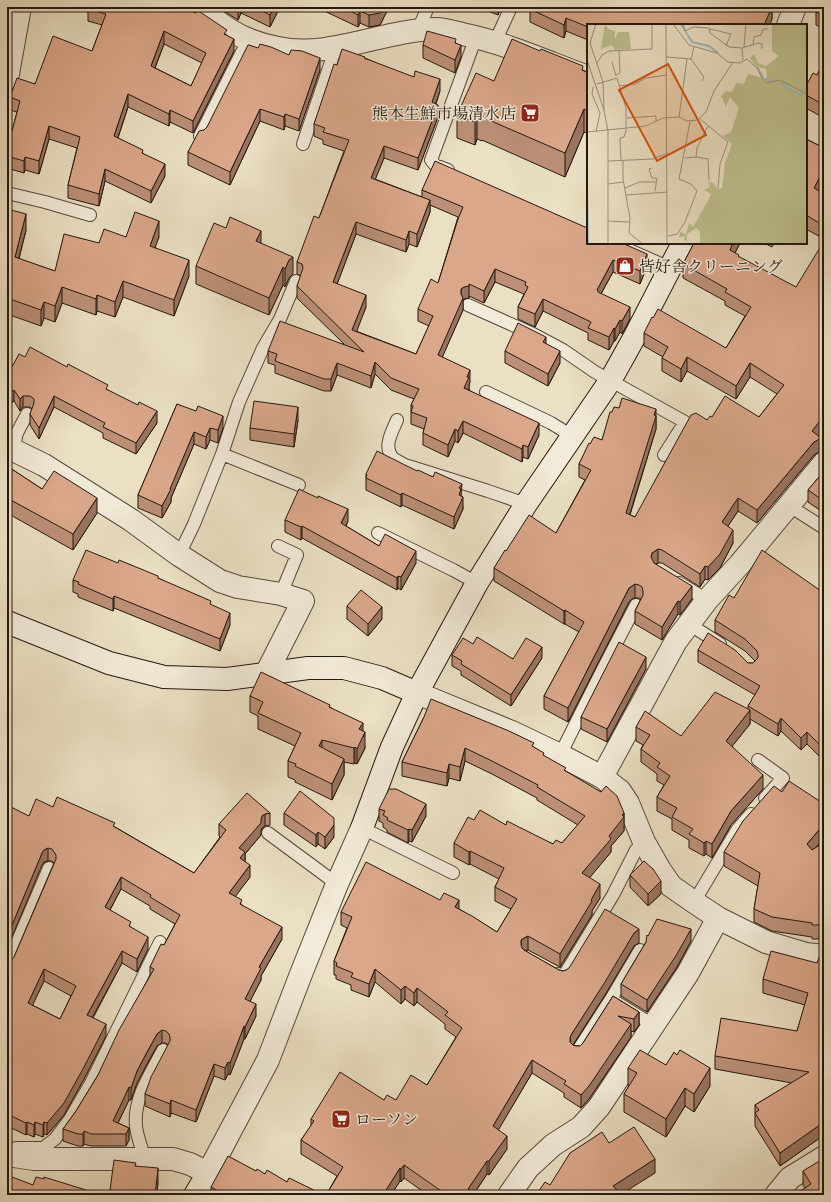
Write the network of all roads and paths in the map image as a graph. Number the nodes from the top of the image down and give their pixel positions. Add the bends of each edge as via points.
1 (20, 7) edge
2 (197, 7) edge
3 (428, 7) edge
4 (511, 7) edge
5 (795, 7) edge
6 (788, 24) edge
7 (418, 30) junction
8 (486, 40) junction
9 (258, 43) junction
10 (330, 48) junction
11 (587, 78) edge
12 (7, 79) edge
13 (200, 136) edge
14 (303, 144) dead end
15 (457, 174) edge
16 (7, 193) edge
17 (90, 215) dead end
18 (615, 244) edge
19 (682, 244) edge
20 (670, 268) junction
21 (296, 281) dead end
22 (468, 305) dead end
23 (610, 381) junction
24 (486, 392) dead end
25 (27, 414) dead end
26 (397, 420) dead end
27 (572, 436) junction
28 (10, 448) edge
29 (222, 454) junction
30 (664, 455) dead end
31 (824, 463) edge
32 (299, 485) dead end
33 (526, 504) junction
34 (788, 505) junction
35 (824, 528) edge
36 (378, 533) dead end
37 (278, 546) dead end
38 (179, 555) junction
39 (670, 577) edge
40 (477, 583) junction
41 (281, 594) junction
42 (707, 600) junction
43 (636, 605) edge
44 (7, 622) edge
45 (689, 624) junction
46 (727, 648) edge
47 (266, 674) junction
48 (417, 693) junction
49 (560, 755) junction
50 (758, 760) dead end
51 (602, 777) junction
52 (362, 828) junction
53 (268, 833) dead end
54 (644, 842) junction
55 (49, 868) dead end
56 (454, 873) dead end
57 (337, 884) junction
58 (694, 902) junction
59 (718, 918) junction
60 (160, 942) dead end
61 (640, 950) edge
62 (824, 956) edge
63 (7, 966) edge
64 (546, 967) edge
65 (611, 999) junction
66 (653, 1025) junction
67 (162, 1050) dead end
68 (577, 1052) edge
69 (7, 1148) edge
70 (7, 1155) edge
71 (824, 1157) edge
72 (145, 1159) junction
73 (208, 1172) junction
74 (195, 1195) edge
75 (509, 1195) edge
76 (776, 1195) edge

1 - 12 street
2 - 9 street via 231,31
3 - 7 lane
4 - 8 lane
5 - 6 street
7 - 8 street via 438,29
7 - 10 street
8 - 11 street
8 - 15 lane via 431,160 435,165
9 - 10 street via 306,52
9 - 13 lane via 242,52
10 - 14 lane via 332,59
16 - 17 lane
18 - 20 lane
19 - 20 street
20 - 23 street
21 - 29 lane via 239,402
22 - 23 lane via 563,350
23 - 27 street
23 - 30 lane via 690,420
24 - 27 lane via 551,423
25 - 28 lane
26 - 33 lane via 388,444 388,451 394,459 406,466
27 - 33 street
28 - 38 street via 44,465 131,520
29 - 32 lane
29 - 38 lane
31 - 34 street
33 - 40 street
34 - 35 lane
34 - 42 street
36 - 40 lane
37 - 41 lane via 297,555
38 - 41 street via 220,581 238,587
39 - 42 lane
40 - 48 street
41 - 47 street via 303,601
42 - 45 street
43 - 49 lane
44 - 47 street via 109,664 164,677 227,679
45 - 46 lane
45 - 51 street via 676,641
47 - 48 street via 308,668 344,668 382,678
48 - 49 street
48 - 52 street via 392,747
49 - 51 street
50 - 58 lane via 783,778 737,830
51 - 54 street via 620,792 628,803
52 - 56 lane
52 - 57 street
53 - 57 lane
54 - 58 street via 671,886
54 - 64 lane via 636,850 613,895 563,977
55 - 63 lane
57 - 73 street via 268,1060
58 - 59 street
59 - 62 street via 766,942 806,954
59 - 66 street via 688,973
60 - 69 lane via 91,1083 70,1119 44,1148
61 - 65 lane
65 - 66 lane
65 - 68 lane
66 - 75 street via 599,1107 581,1127 553,1145 528,1168
67 - 72 lane via 137,1106 136,1126
70 - 72 street via 34,1159
71 - 76 street via 790,1178
72 - 73 street via 173,1159
73 - 74 street

